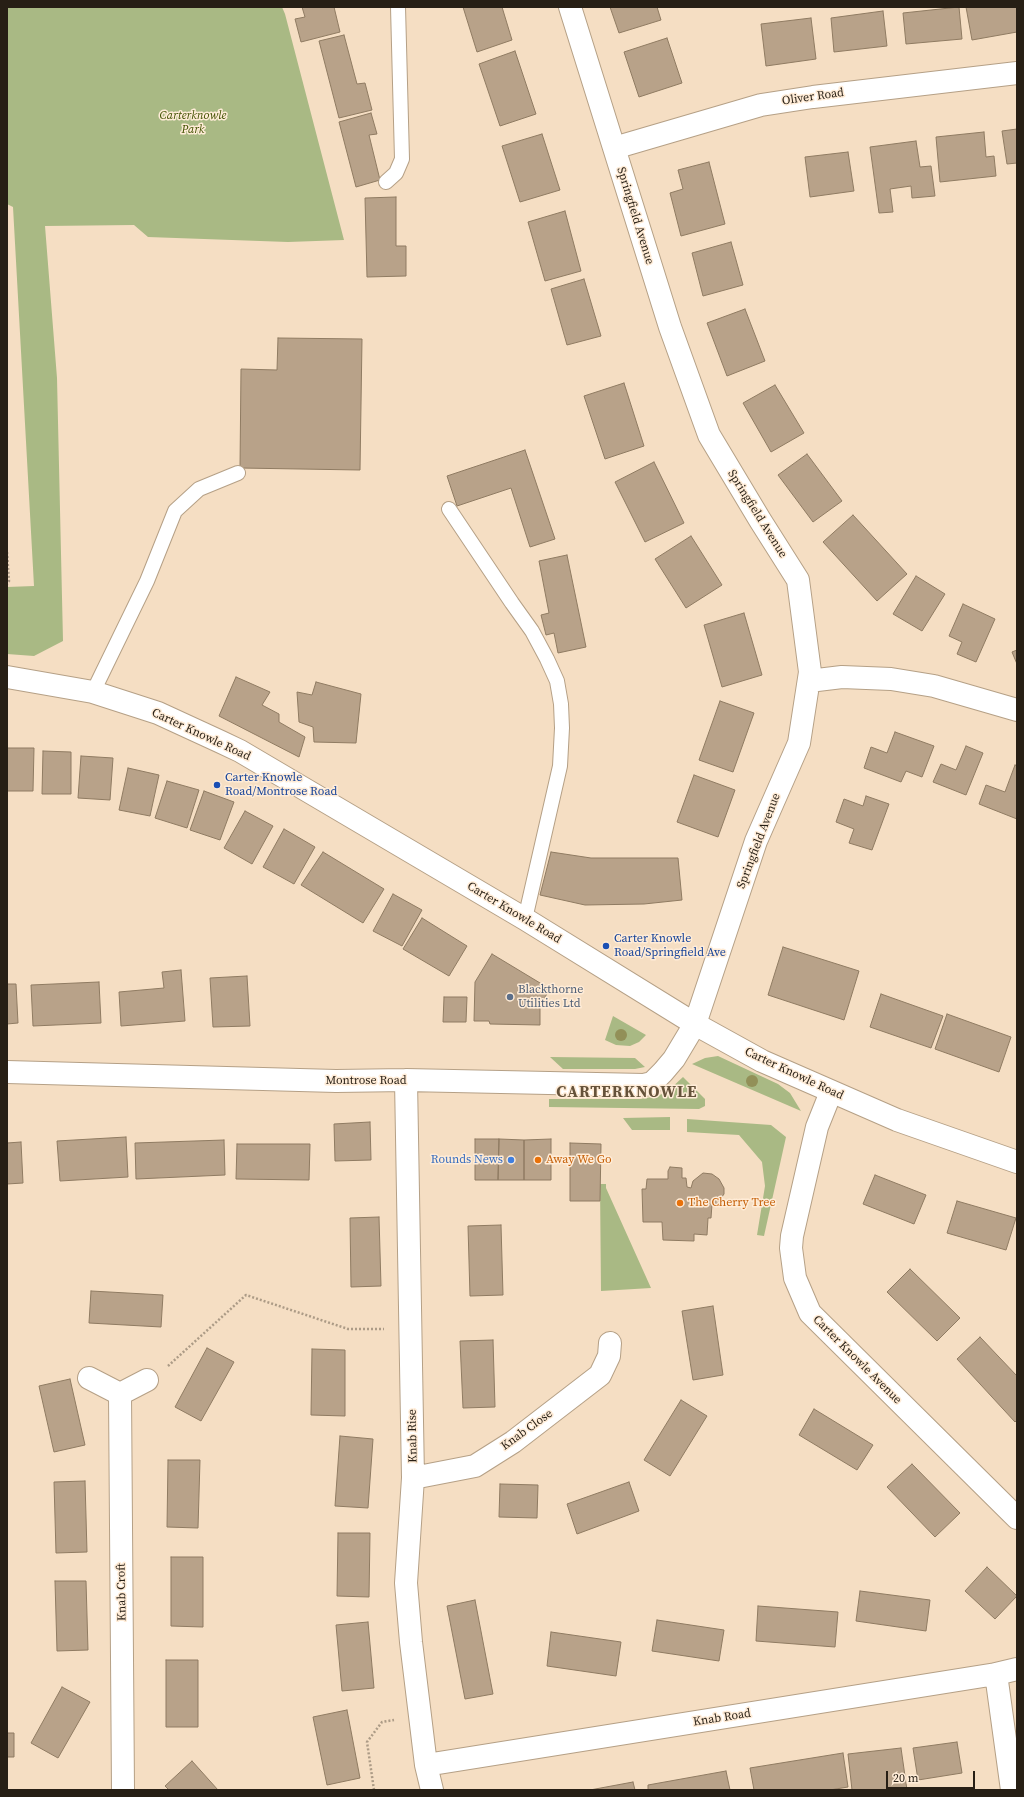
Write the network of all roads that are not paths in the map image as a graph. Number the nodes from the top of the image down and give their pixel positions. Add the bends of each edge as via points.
1 (398, 7) edge
2 (570, 7) edge
3 (1017, 73) edge
4 (614, 148) junction
5 (386, 182) dead end
6 (238, 473) dead end
7 (449, 510) dead end
8 (7, 677) edge
9 (808, 681) junction
10 (92, 692) junction
11 (1017, 710) edge
12 (525, 919) junction
13 (695, 1024) junction
14 (7, 1072) edge
15 (406, 1080) junction
16 (831, 1092) junction
17 (1017, 1162) edge
18 (610, 1343) dead end
19 (155, 1375) road end
20 (89, 1378) dead end
21 (120, 1394) junction
22 (413, 1478) junction
23 (1017, 1518) edge
24 (1017, 1670) edge
25 (996, 1674) junction
26 (426, 1765) junction
27 (123, 1790) edge
28 (432, 1790) edge
29 (1012, 1790) edge

1 - 5 lane via 402,159 396,173
2 - 4 street, Springfield Avenue
3 - 4 street, Oliver Road via 761,105
4 - 9 street, Springfield Avenue via 670,327 709,435 798,580 810,672
6 - 10 lane via 199,489 175,511 147,581
7 - 12 lane via 532,631 557,681 562,728 560,766
8 - 10 street, Carter Knowle Road
9 - 11 street via 842,677 891,679 934,686
9 - 13 street, Springfield Avenue via 799,743 756,841
10 - 12 street, Carter Knowle Road via 158,713 240,751
12 - 13 street, Carter Knowle Road
13 - 15 street, Montrose Road via 674,1059 652,1082 644,1085
13 - 16 street, Carter Knowle Road via 762,1061
14 - 15 street, Montrose Road via 336,1081
15 - 22 street, Knab Rise
16 - 17 street, Carter Knowle Road via 897,1120
16 - 23 street, Carter Knowle Avenue via 817,1127 792,1236 795,1278 810,1313
18 - 22 street, Knab Close via 609,1356 600,1375 513,1442 475,1466
19 - 21 street
20 - 21 street
21 - 27 street, Knab Croft
22 - 26 street, Knab Rise via 406,1583
24 - 25 street, Knab Road
25 - 26 street, Knab Road
25 - 29 street
26 - 28 street, Knab Rise

